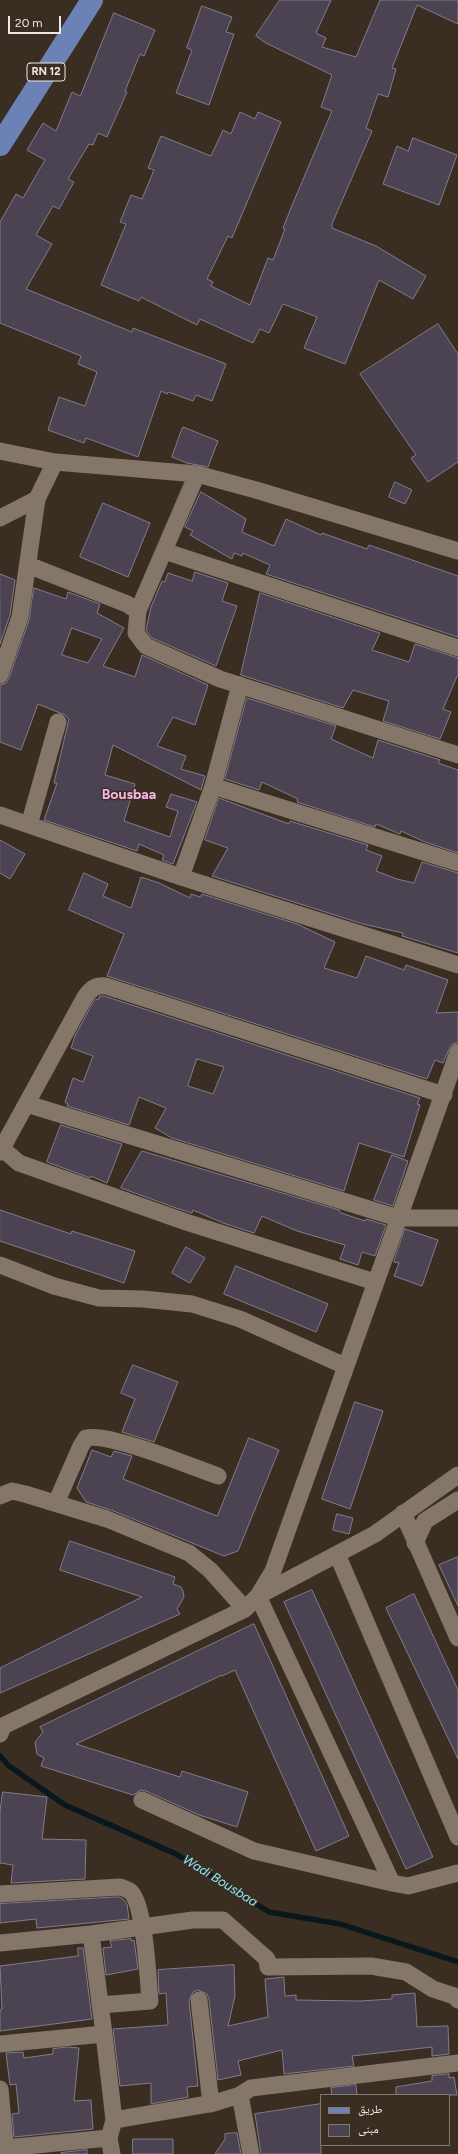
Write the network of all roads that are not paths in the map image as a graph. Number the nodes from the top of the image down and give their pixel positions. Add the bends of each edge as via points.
1 (92, 0) edge
2 (0, 145) edge
3 (0, 451) edge
4 (55, 462) junction
5 (197, 474) junction
6 (37, 499) junction
7 (0, 518) edge
8 (164, 551) junction
9 (458, 551) edge
10 (28, 565) junction
11 (138, 611) junction
12 (458, 648) edge
13 (0, 675) edge
14 (240, 686) junction
15 (58, 722) dead end
16 (458, 755) edge
17 (213, 786) junction
18 (0, 815) edge
19 (29, 825) junction
20 (458, 862) edge
21 (181, 877) junction
22 (458, 965) edge
23 (458, 1052) edge
24 (444, 1095) junction
25 (27, 1104) junction
26 (1, 1149) edge
27 (398, 1218) junction
28 (458, 1218) edge
29 (0, 1265) edge
30 (375, 1282) junction
31 (345, 1366) junction
32 (218, 1476) dead end
33 (457, 1480) edge
34 (0, 1496) edge
35 (458, 1500) edge
36 (56, 1503) junction
37 (403, 1513) junction
38 (415, 1543) junction
39 (337, 1554) junction
40 (258, 1596) junction
41 (245, 1609) junction
42 (458, 1638) edge
43 (1, 1728) edge
44 (142, 1800) dead end
45 (458, 1837) edge
46 (458, 1873) edge
47 (392, 1883) junction
48 (0, 1894) edge
49 (142, 1926) junction
50 (91, 1934) junction
51 (0, 1943) edge
52 (199, 2000) dead end
53 (458, 2000) edge
54 (100, 2005) junction
55 (104, 2034) junction
56 (0, 2044) edge
57 (458, 2063) edge
58 (0, 2089) edge
59 (240, 2095) junction
60 (211, 2104) junction
61 (114, 2120) junction
62 (111, 2146) edge
63 (6, 2151) edge
64 (250, 2154) edge

1 - 2 main road, RN 12
3 - 4 street
4 - 5 street
4 - 6 street
5 - 8 street
5 - 9 street
6 - 7 street
6 - 10 street
8 - 11 street
8 - 12 street
10 - 11 street via 127,604
10 - 13 street via 20,617
11 - 14 street via 136,633 146,646
14 - 16 street
14 - 17 street
15 - 19 street
17 - 20 street
17 - 21 street
18 - 19 street
19 - 21 street
21 - 22 street
23 - 24 street
24 - 25 street via 97,985 85,997
24 - 27 street
25 - 26 street
25 - 27 street
26 - 30 street via 19,1163 186,1222
27 - 28 street
27 - 30 street
29 - 31 street via 54,1286 99,1298 192,1304 240,1319
30 - 31 street
31 - 40 street via 272,1571
32 - 36 street via 114,1440 91,1437 86,1438 81,1446
33 - 37 street
34 - 36 street via 12,1491
35 - 38 street via 425,1521
36 - 41 street via 107,1519 189,1553 210,1570
37 - 38 street
37 - 39 street via 375,1534
38 - 42 street
39 - 40 street
39 - 45 street
40 - 41 street
40 - 47 street
41 - 43 street
44 - 47 street via 254,1851
46 - 47 street via 408,1886
48 - 49 street via 120,1887 130,1891 136,1899
49 - 50 street
49 - 53 street via 192,1920 223,1920 267,1958 268,1967 371,1966 406,1972 433,1989 457,1997
49 - 54 street via 150,2001
50 - 51 street
50 - 54 street
52 - 60 street
54 - 55 street
55 - 56 street
55 - 61 street
57 - 59 street via 251,2088
58 - 63 street
59 - 60 street
59 - 64 street
60 - 61 street
61 - 62 street
62 - 63 street

